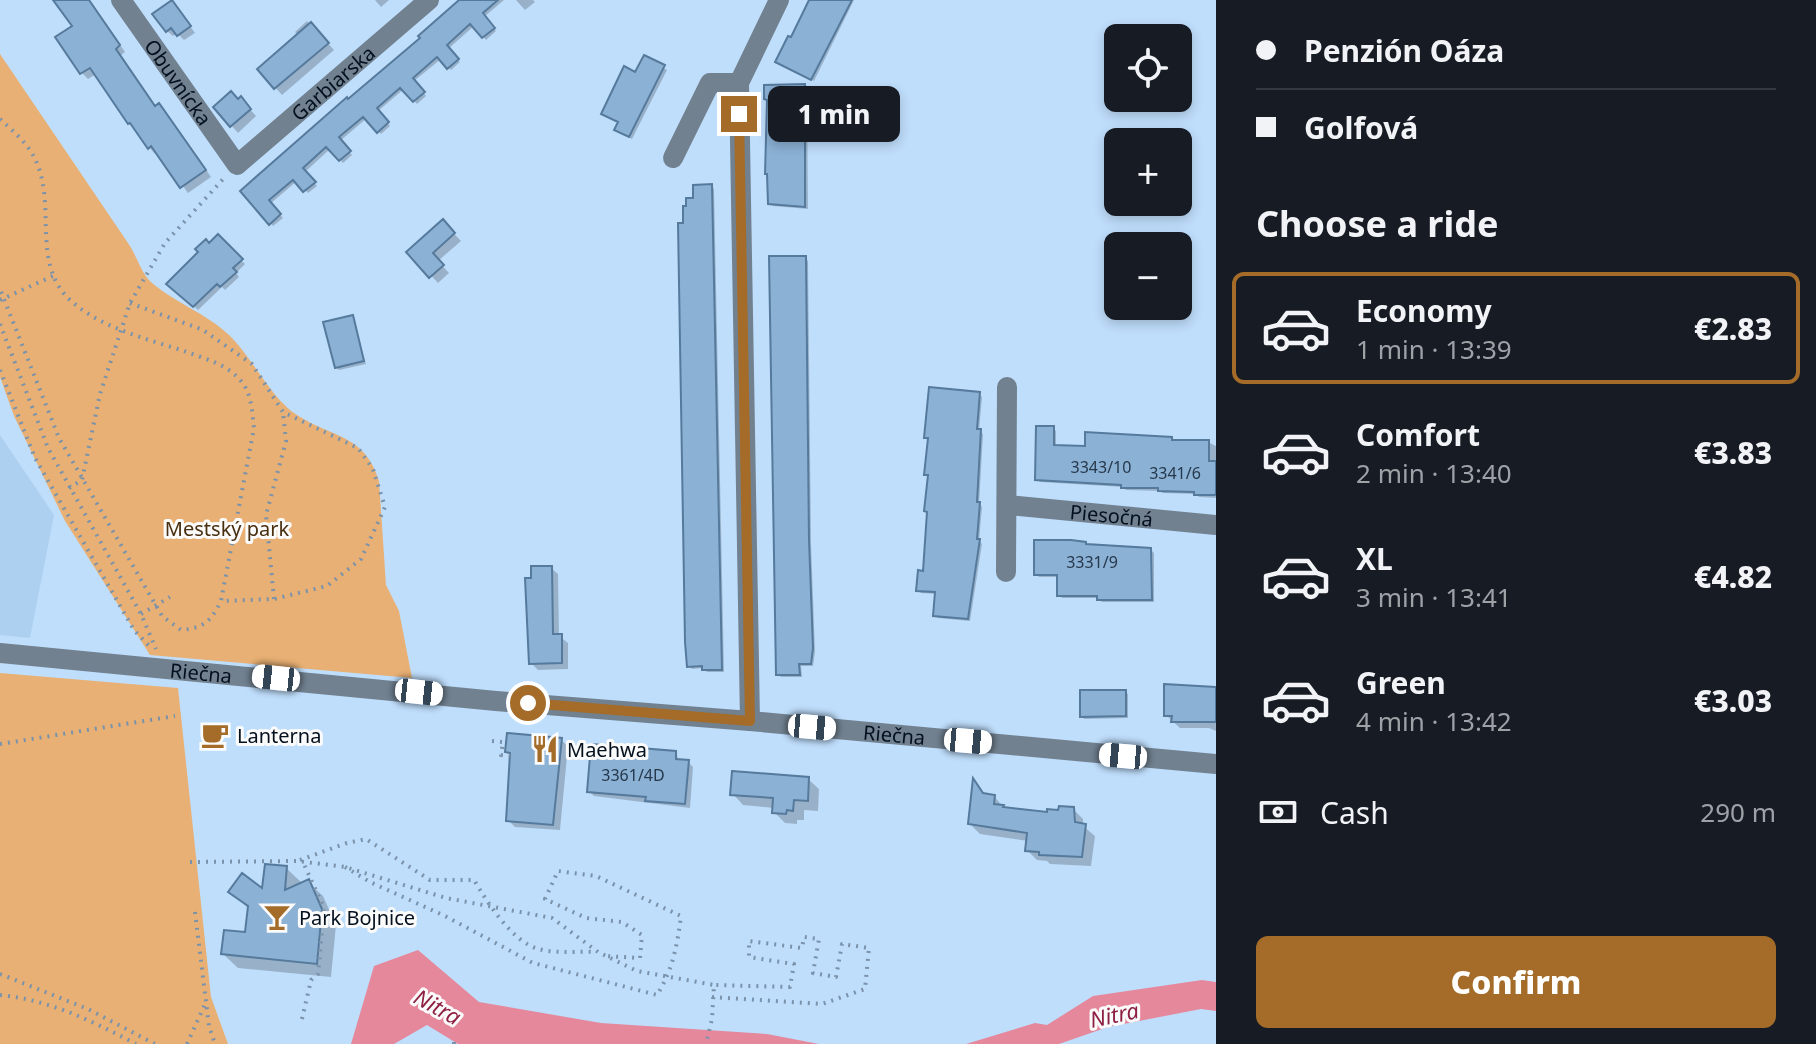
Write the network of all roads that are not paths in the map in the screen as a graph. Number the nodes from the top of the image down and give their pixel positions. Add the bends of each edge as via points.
1 (121, 0) edge
2 (429, 0) edge
3 (779, 0) edge
4 (739, 83) junction
5 (673, 158) dead end
6 (237, 165) joint
7 (1007, 387) dead end
8 (1008, 505) junction
9 (1216, 525) edge
10 (1006, 572) dead end
11 (0, 653) edge
12 (750, 721) junction
13 (1216, 764) edge

1 - 6 street, Obuvnícka
2 - 6 street, Garbiarska
3 - 4 street
4 - 5 street via 710,83
4 - 12 street
7 - 8 street
8 - 9 street, Piesočná
8 - 10 street
11 - 12 street, Riečna
12 - 13 street, Riečna

